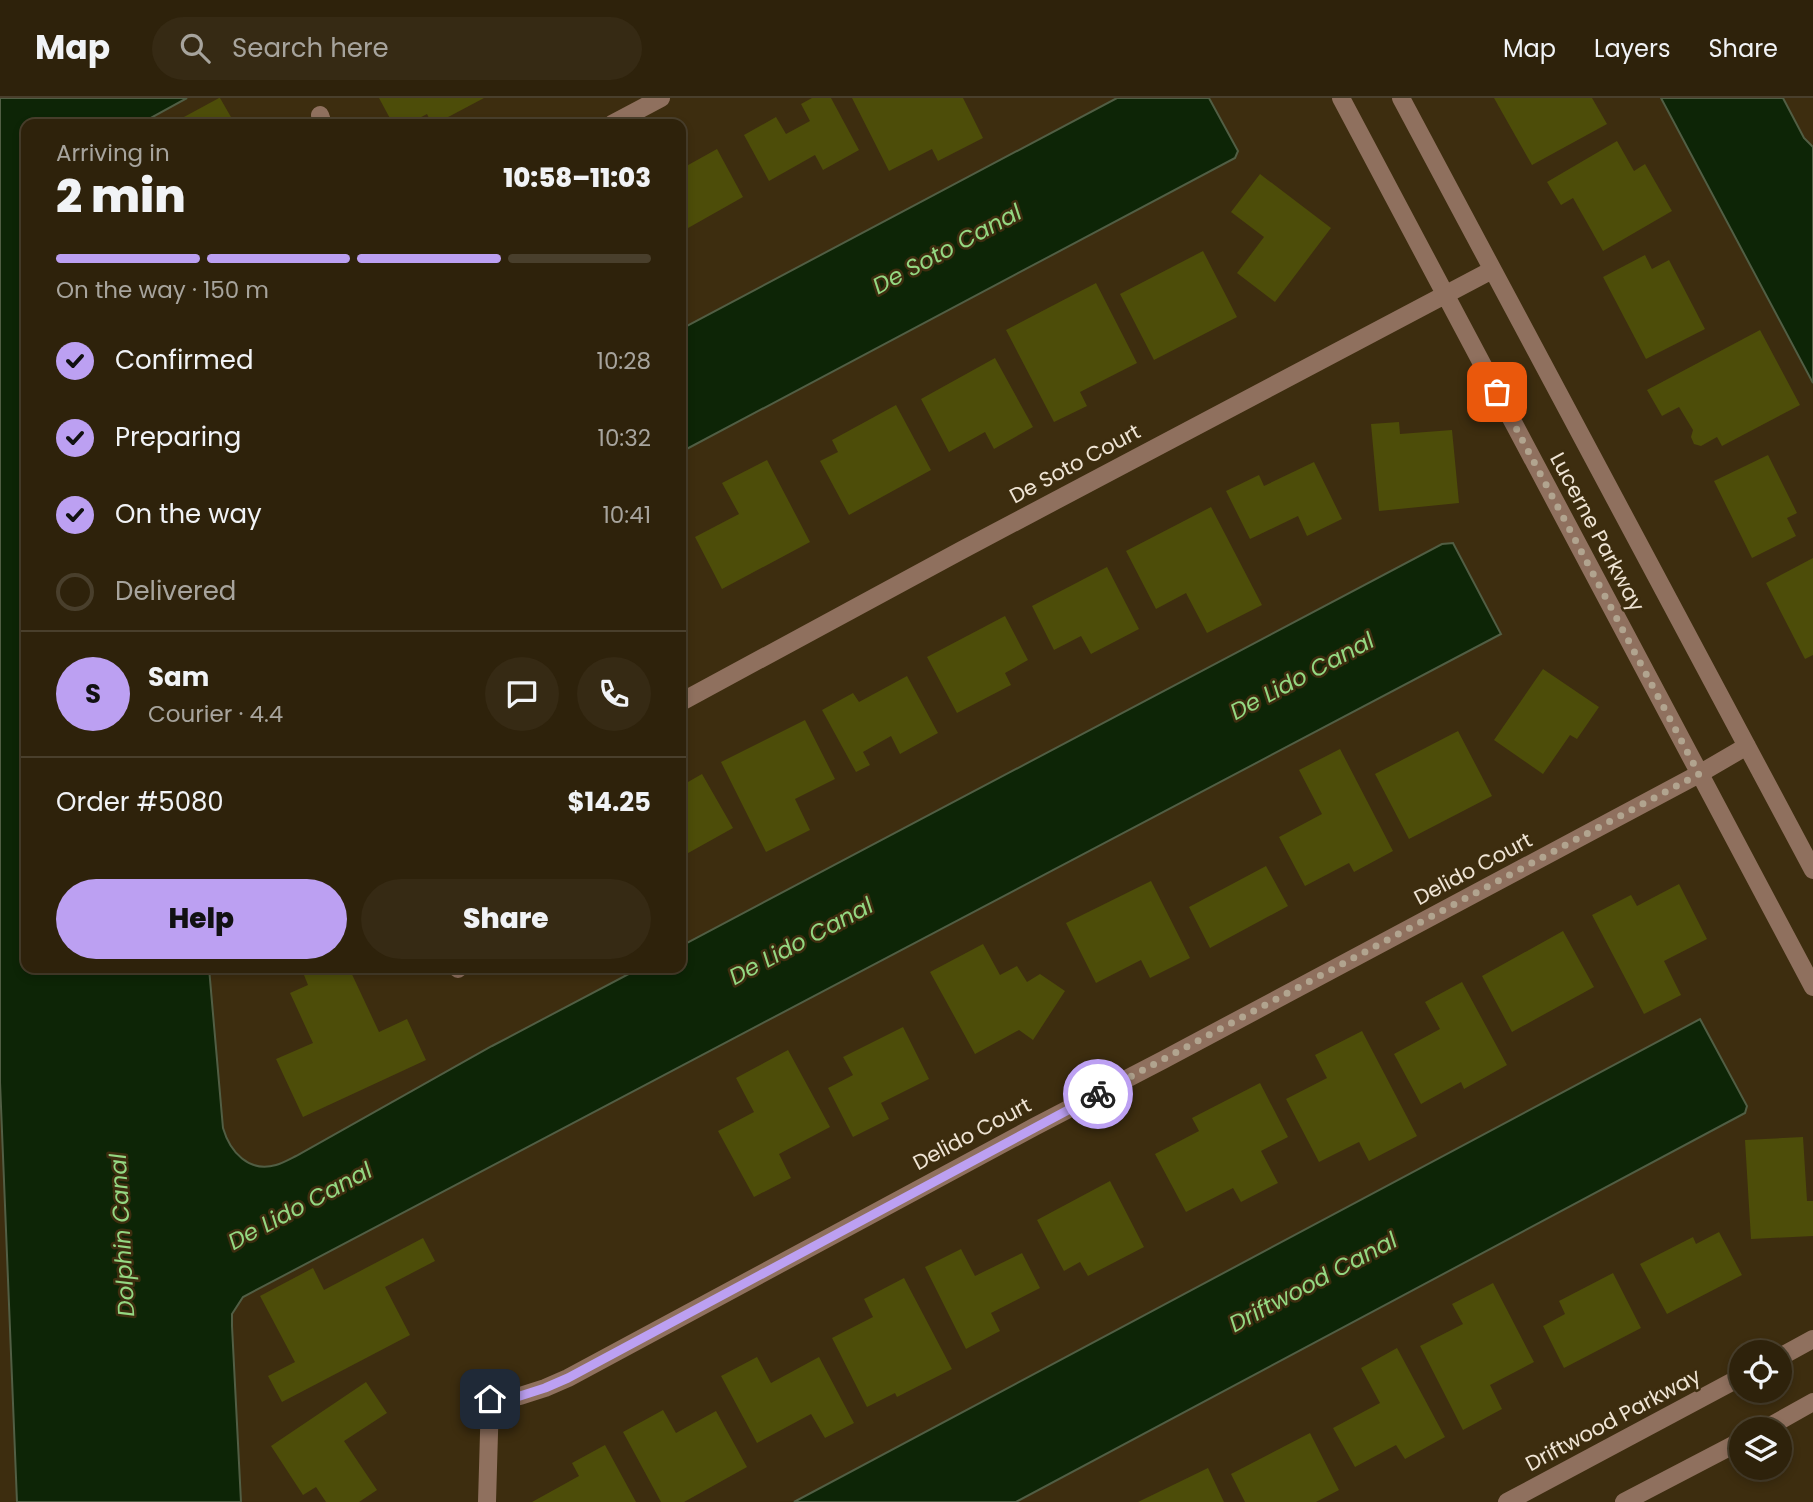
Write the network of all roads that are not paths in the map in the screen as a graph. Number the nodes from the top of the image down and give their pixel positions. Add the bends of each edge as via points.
1 (661, 98) edge
2 (1341, 98) edge
3 (1401, 98) edge
4 (621, 119) edge
5 (1492, 270) junction
6 (1446, 294) junction
7 (686, 699) edge
8 (1747, 746) junction
9 (1699, 774) junction
10 (1813, 870) edge
11 (1813, 987) edge
12 (1813, 1339) edge
13 (1792, 1350) edge
14 (1729, 1384) edge
15 (1813, 1402) edge
16 (1786, 1417) edge
17 (1729, 1447) edge
18 (1538, 1495) edge
19 (487, 1502) edge
20 (1507, 1502) edge
21 (1625, 1502) edge

1 - 4 street
2 - 6 street, Lucerne Parkway
3 - 5 street, Lucerne Parkway
5 - 6 street, De Soto Court
5 - 8 street, Lucerne Parkway
6 - 7 street, De Soto Court
6 - 9 street, Lucerne Parkway
8 - 9 street, Delido Court
8 - 10 street, Lucerne Parkway
9 - 11 street, Lucerne Parkway
9 - 19 street, Delido Court via 568,1378 520,1396 490,1399
12 - 13 street
14 - 18 street, Driftwood Parkway
15 - 16 street
17 - 21 street
18 - 20 street, Driftwood Parkway

